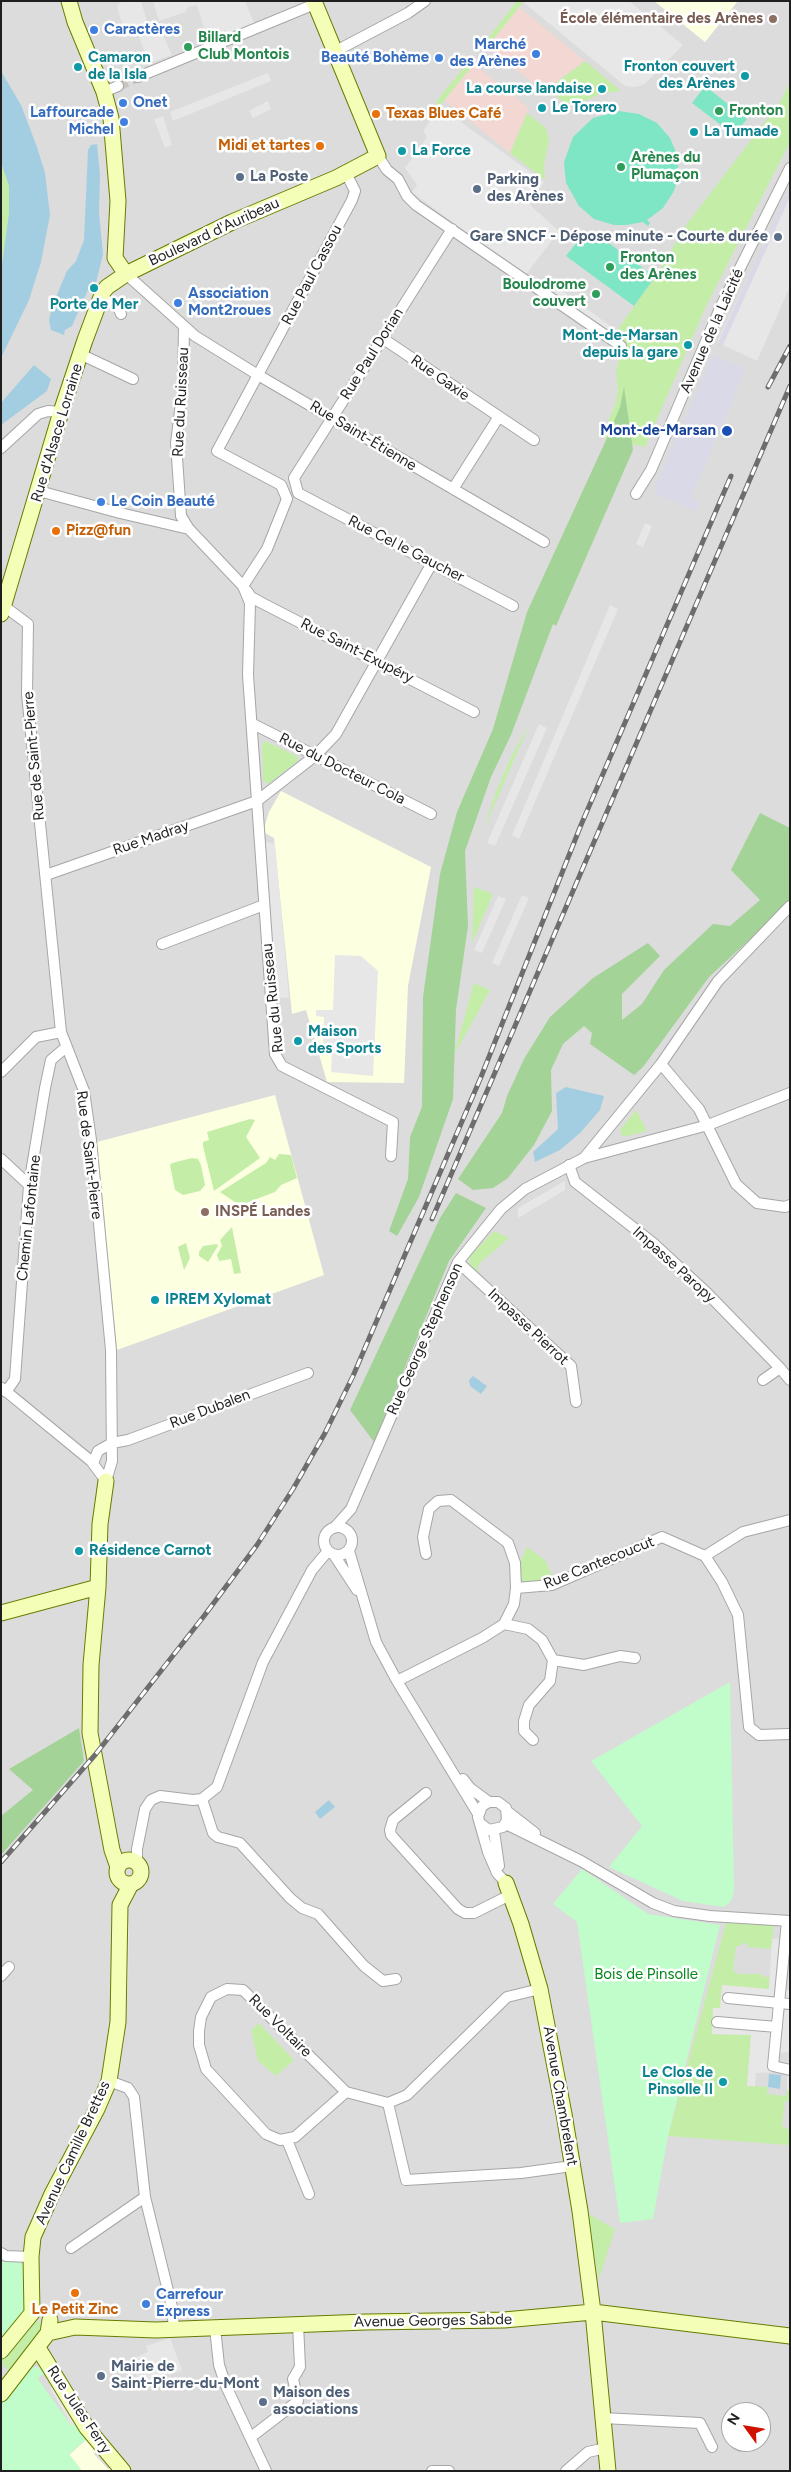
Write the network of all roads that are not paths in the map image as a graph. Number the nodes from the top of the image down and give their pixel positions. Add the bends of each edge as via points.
1 (69, 1) edge
2 (425, 1) edge
3 (315, 2) edge
4 (334, 52) junction
5 (138, 77) tunnel mouth
6 (378, 156) junction
7 (790, 168) edge
8 (346, 173) junction
9 (452, 229) junction
10 (126, 274) junction
11 (104, 292) junction
12 (121, 314) dead end
13 (184, 326) junction
14 (382, 338) junction
15 (621, 346) dead end
16 (80, 354) junction
17 (258, 375) junction
18 (133, 379) dead end
19 (61, 412) junction
20 (332, 418) junction
21 (498, 418) junction
22 (534, 440) dead end
23 (1, 448) edge
24 (294, 478) junction
25 (281, 485) junction
26 (452, 489) junction
27 (39, 490) junction
28 (298, 494) junction
29 (636, 494) dead end
30 (287, 499) junction
31 (189, 529) junction
32 (544, 542) dead end
33 (432, 563) junction
34 (243, 586) junction
35 (514, 606) dead end
36 (2, 608) edge
37 (378, 662) junction
38 (474, 712) dead end
39 (253, 724) junction
40 (316, 756) junction
41 (257, 801) junction
42 (431, 814) dead end
43 (46, 875) junction
44 (264, 906) junction
45 (790, 906) edge
46 (162, 944) dead end
47 (61, 1032) junction
48 (65, 1048) junction
49 (661, 1064) junction
50 (1, 1072) edge
51 (790, 1093) edge
52 (708, 1125) junction
53 (392, 1156) dead end
54 (584, 1158) junction
55 (1, 1159) edge
56 (568, 1165) junction
57 (30, 1186) junction
58 (790, 1205) edge
59 (458, 1262) junction
60 (780, 1368) junction
61 (308, 1372) dead end
62 (763, 1380) dead end
63 (790, 1380) edge
64 (4, 1390) edge
65 (576, 1402) dead end
66 (112, 1443) junction
67 (93, 1464) junction
68 (106, 1481) junction
69 (351, 1509) junction
70 (790, 1520) edge
71 (334, 1528) junction
72 (350, 1533) junction
73 (349, 1551) junction
74 (331, 1553) junction
75 (426, 1554) dead end
76 (705, 1556) junction
77 (516, 1588) junction
78 (97, 1593) junction
79 (364, 1601) junction
80 (1, 1613) edge
81 (504, 1624) junction
82 (635, 1658) dead end
83 (554, 1660) junction
84 (396, 1681) junction
85 (790, 1734) edge
86 (532, 1740) dead end
87 (433, 1742) junction
88 (426, 1793) dead end
89 (202, 1800) junction
90 (489, 1802) junction
91 (508, 1812) junction
92 (478, 1814) junction
93 (481, 1824) junction
94 (506, 1824) junction
95 (494, 1831) junction
96 (543, 1840) junction
97 (126, 1865) junction
98 (508, 1889) junction
99 (789, 1921) edge
100 (9, 1967) dead end
101 (1, 1976) edge
102 (396, 1978) dead end
103 (540, 1989) junction
104 (728, 1998) dead end
105 (784, 2004) edge
106 (717, 2022) dead end
107 (777, 2027) junction
108 (790, 2070) edge
109 (109, 2081) junction
110 (346, 2092) junction
111 (388, 2103) junction
112 (287, 2140) junction
113 (572, 2166) junction
114 (309, 2194) dead end
115 (145, 2197) junction
116 (71, 2248) dead end
117 (1, 2253) edge
118 (31, 2257) junction
119 (593, 2312) junction
120 (44, 2321) junction
121 (298, 2324) junction
122 (215, 2328) junction
123 (174, 2329) junction
124 (790, 2336) edge
125 (38, 2348) junction
126 (1, 2351) edge
127 (1, 2394) edge
128 (603, 2418) junction
129 (250, 2437) junction
130 (712, 2447) dead end
131 (606, 2448) junction
132 (123, 2471) edge
133 (266, 2471) edge
134 (432, 2471) edge
135 (449, 2471) edge
136 (566, 2471) edge
137 (608, 2471) edge

1 - 10 street via 75,22 111,89 118,201 115,258
2 - 4 street
3 - 4 street
3 - 5 street
4 - 6 street
6 - 8 street, Boulevard d'Auribeau
6 - 9 street via 416,205
7 - 29 street, Avenue de la Laïcité via 721,306 651,470
8 - 10 street, Boulevard d'Auribeau via 265,206
8 - 17 street, Rue Paul Cassou via 355,191 352,200
9 - 14 street, Rue Paul Dorian
9 - 15 street
10 - 11 street, Boulevard d'Auribeau
10 - 13 street, Rue du Ruisseau
11 - 12 street
11 - 16 street, Rue d'Alsace Lorraine
13 - 17 street, Rue Saint-Étienne
13 - 31 street, Rue du Ruisseau via 183,387 176,443 181,516
14 - 20 street, Rue Paul Dorian
14 - 21 street, Rue Gaxie
16 - 18 street
16 - 19 street, Rue d'Alsace Lorraine
17 - 20 street, Rue Saint-Étienne
17 - 25 street via 217,451
19 - 23 street via 38,414
19 - 27 street, Rue d'Alsace Lorraine
20 - 24 street, Rue Paul Dorian
20 - 26 street, Rue Saint-Étienne
21 - 22 street, Rue Gaxie
21 - 26 street
24 - 25 street
24 - 28 street
25 - 30 street
26 - 32 street, Rue Saint-Étienne
27 - 31 street
27 - 36 street, Rue d'Alsace Lorraine
28 - 30 street
28 - 33 street, Rue Cel le Gaucher
30 - 34 street via 268,549
31 - 34 street, Rue du Ruisseau
33 - 35 street, Rue Cel le Gaucher
33 - 37 street
34 - 37 street, Rue Saint-Exupéry via 251,597
34 - 39 street, Rue du Ruisseau via 250,603 248,675
36 - 43 street, Rue de Saint-Pierre via 28,624 27,694
37 - 38 street, Rue Saint-Exupéry
37 - 40 street via 336,734
39 - 40 street, Rue du Docteur Cola
39 - 41 street, Rue du Ruisseau
40 - 41 street
40 - 42 street, Rue du Docteur Cola
41 - 43 street, Rue Madray
41 - 44 street, Rue du Ruisseau
43 - 47 street, Rue de Saint-Pierre
44 - 46 street
44 - 53 street, Rue du Ruisseau via 275,1054 282,1066 393,1122
45 - 49 street, Rue George Stephenson via 718,981
47 - 48 street, Rue de Saint-Pierre
47 - 50 street via 36,1037
48 - 57 street, Chemin Lafontaine via 51,1060
48 - 66 street, Rue de Saint-Pierre via 84,1091 90,1140 111,1350
49 - 52 street via 699,1109
49 - 54 street, Rue George Stephenson
51 - 52 street
52 - 54 street
52 - 58 street via 736,1184 757,1203
54 - 56 street, Rue George Stephenson
55 - 57 street
56 - 59 street, Rue George Stephenson via 526,1189 502,1209
56 - 60 street, Impasse Paropy via 575,1182 653,1243
57 - 64 street, Chemin Lafontaine via 15,1379
59 - 65 street, Impasse Pierrot via 571,1366
59 - 69 street, Rue George Stephenson
60 - 62 street
60 - 63 street, Impasse Paropy
61 - 66 street, Rue Dubalen via 128,1440
64 - 67 street
66 - 67 street via 98,1451
66 - 68 street, Rue de Saint-Pierre via 112,1461
67 - 68 street
68 - 78 street, Rue de Saint-Pierre via 100,1524
69 - 71 street, Rue George Stephenson
69 - 72 street, Rue George Stephenson
70 - 76 street via 742,1532
71 - 72 street
71 - 74 street via 325,1538 325,1547
72 - 73 street via 353,1542
73 - 74 street via 345,1554
73 - 79 street
74 - 79 street
74 - 89 street via 312,1570 262,1662 221,1780
75 - 77 street via 423,1537 429,1510 438,1501 451,1500 508,1543 515,1563
76 - 77 street, Rue Cantecoucut via 662,1538 552,1585
76 - 85 street via 738,1615 749,1727 759,1735
77 - 81 street via 514,1604
78 - 80 street
78 - 97 street, Avenue Camille Brettes via 90,1733
79 - 84 street via 376,1642
81 - 83 street via 528,1629 542,1640
81 - 84 street
82 - 83 street via 620,1656 584,1665
83 - 86 street via 550,1681 526,1712 524,1731
84 - 87 street
87 - 90 street via 470,1788
87 - 92 street
88 - 98 street via 393,1820 392,1835 465,1913 474,1913
89 - 97 street via 160,1796 151,1800
89 - 102 street via 213,1833 240,1843 290,1898 302,1908 318,1914 358,1959 383,1981
90 - 91 street via 498,1802
90 - 92 street
91 - 94 street
91 - 96 street
92 - 93 street
93 - 95 street
93 - 98 street, Avenue Chambrelent via 488,1852
94 - 95 street
94 - 96 street
95 - 98 street, Avenue Chambrelent via 498,1861
96 - 99 street via 653,1903 674,1910 710,1916
97 - 109 street, Avenue Camille Brettes via 120,1905 118,2022
98 - 103 street, Avenue Chambrelent
99 - 105 street
100 - 101 street
103 - 111 street via 507,1997 407,2095
103 - 113 street, Avenue Chambrelent
104 - 105 street
105 - 107 street
106 - 107 street
107 - 108 street via 773,2066
109 - 115 street via 128,2088 134,2097
109 - 118 street, Avenue Camille Brettes via 40,2219 33,2237
110 - 111 street
110 - 112 street via 302,2132
110 - 112 street, Rue Voltaire via 247,1993 227,1989 210,1997 201,2017 199,2046 206,2069 266,2134
111 - 113 street via 406,2180 522,2173
112 - 114 street
113 - 119 street, Avenue Chambrelent
115 - 116 street
115 - 123 street via 172,2307
117 - 118 street
118 - 120 street, Avenue Camille Brettes via 32,2289
119 - 121 street, Avenue Georges Sabde via 504,2320
119 - 124 street, Avenue Georges Sabde
119 - 128 street, Avenue Chambrelent
120 - 123 street, Avenue Georges Sabde via 54,2320 75,2327
120 - 125 street
120 - 126 street
121 - 122 street, Avenue Georges Sabde
121 - 129 street via 300,2367 294,2380 298,2401
122 - 123 street, Avenue Georges Sabde
122 - 129 street via 219,2365
125 - 127 street
125 - 132 street, Rue Jules Ferry via 87,2428
128 - 130 street via 700,2423
128 - 131 street, Avenue Chambrelent
129 - 133 street
131 - 136 street via 588,2452
131 - 137 street, Avenue Chambrelent
134 - 135 street

